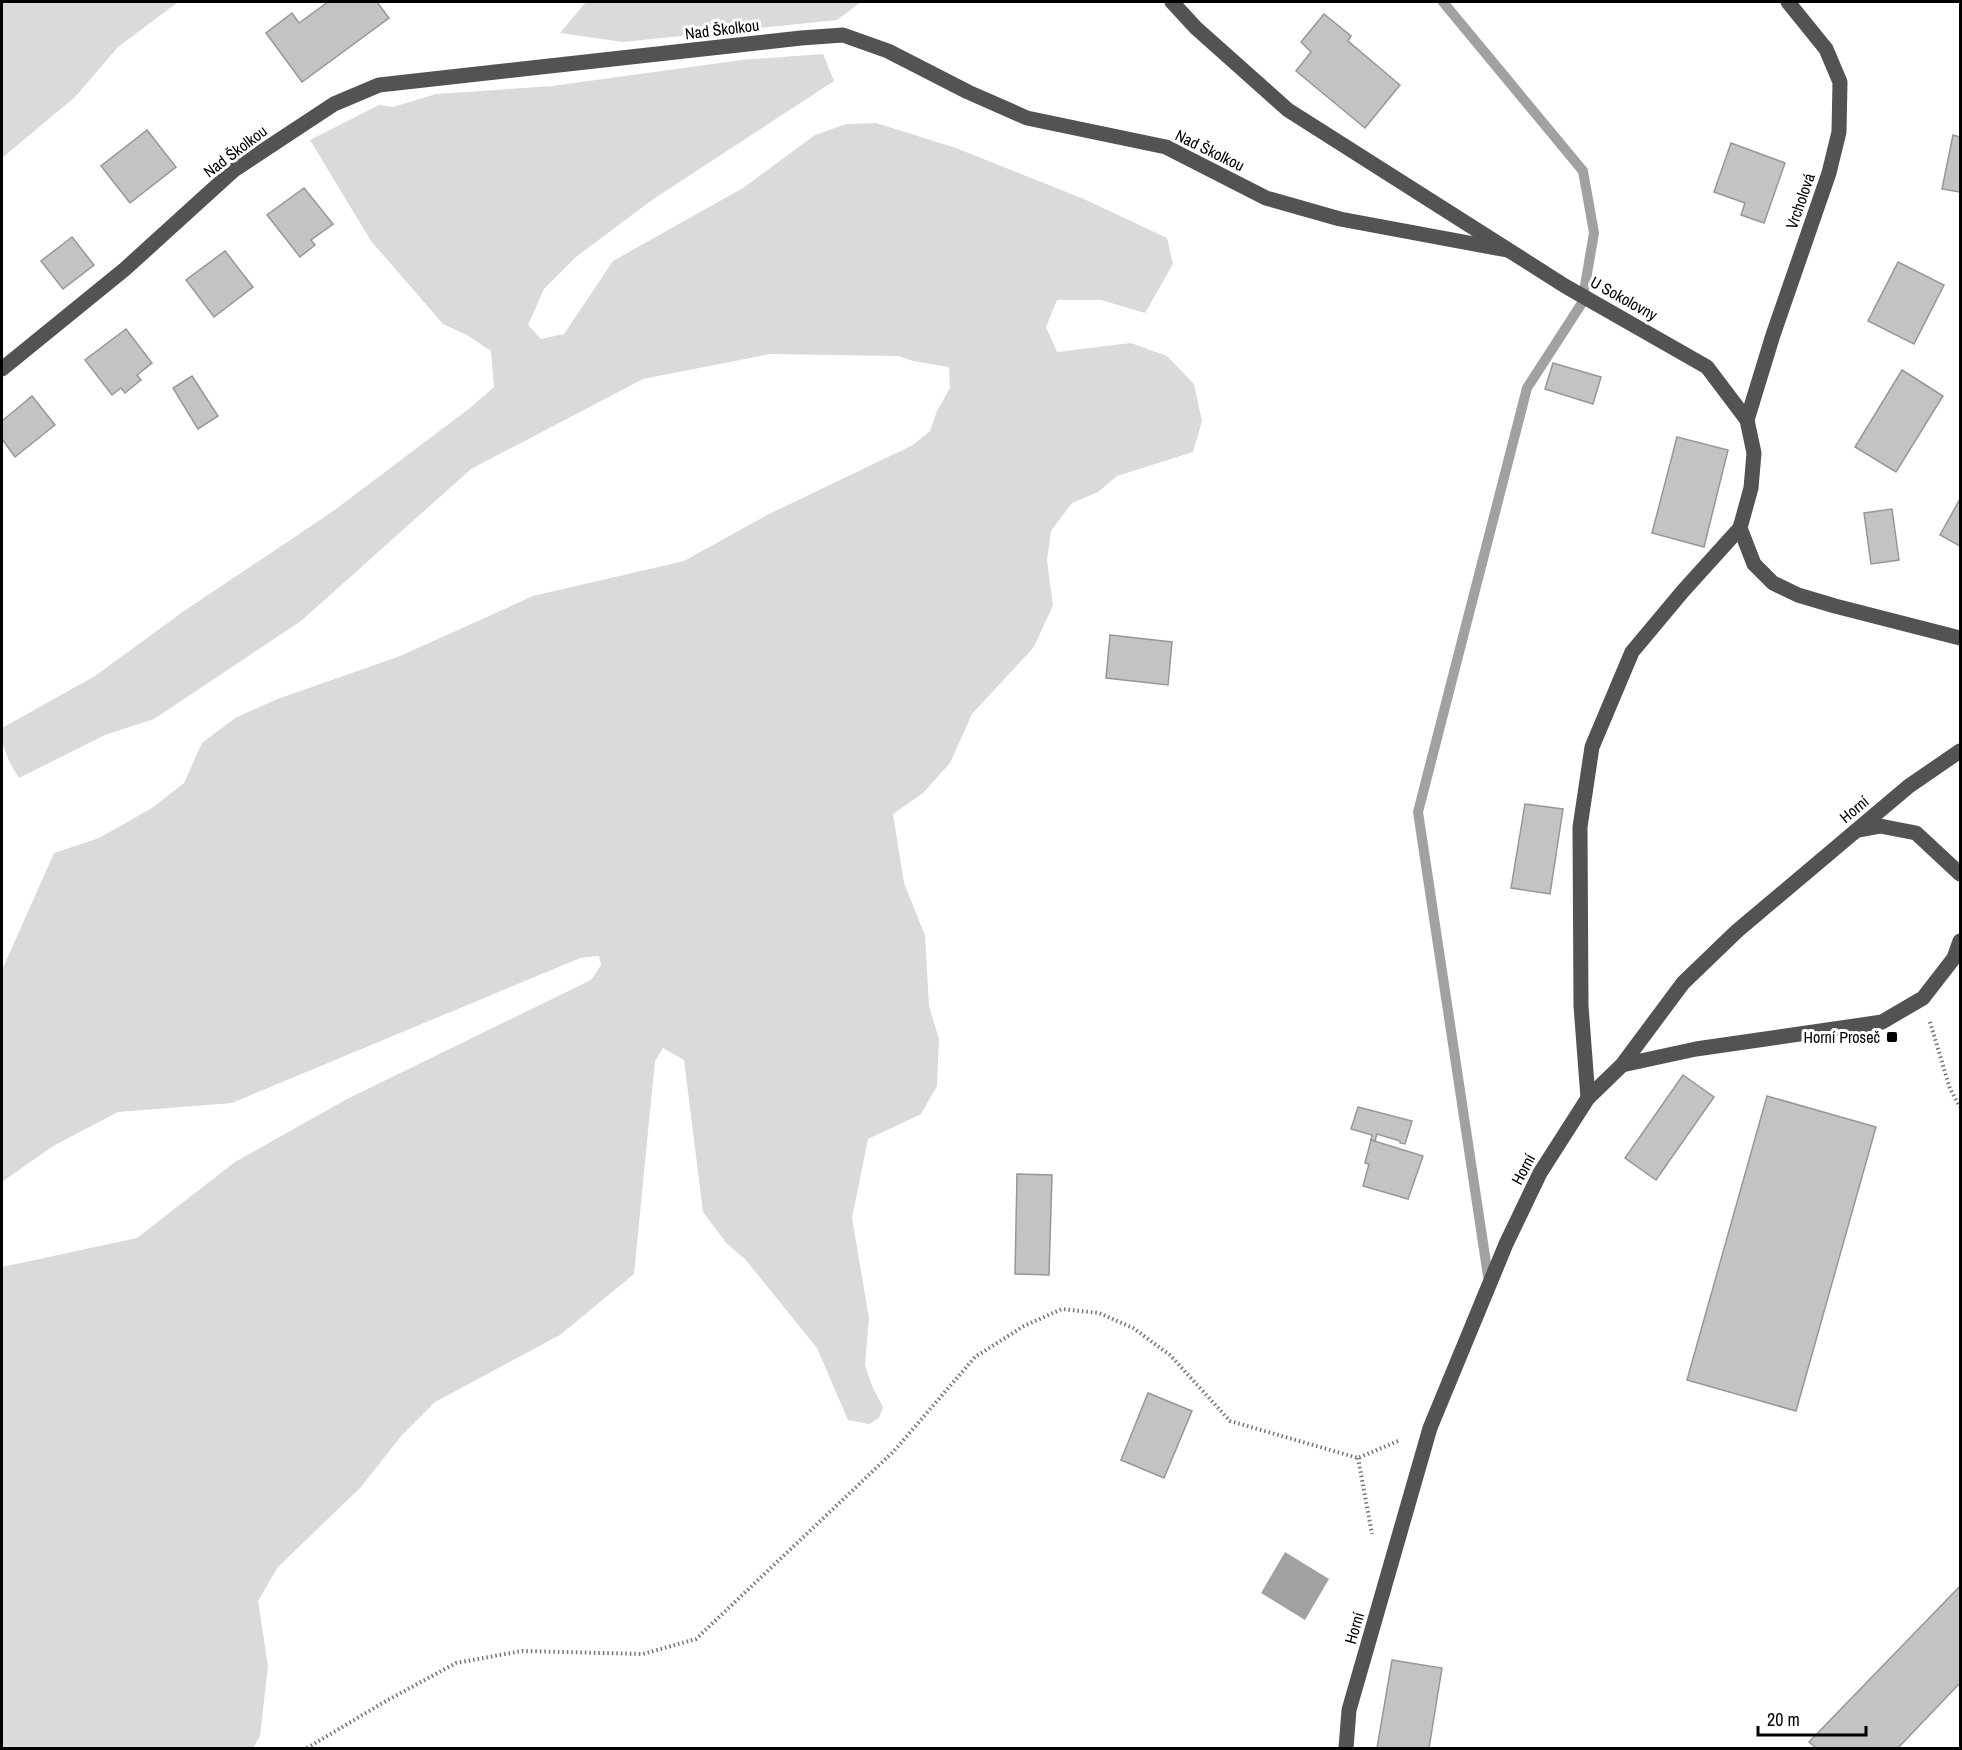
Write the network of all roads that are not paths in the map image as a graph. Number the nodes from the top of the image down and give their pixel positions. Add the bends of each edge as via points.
1 (1172, 2) edge
2 (1788, 2) edge
3 (1507, 250) junction
4 (2, 369) edge
5 (1747, 420) junction
6 (1740, 528) junction
7 (1960, 638) edge
8 (1960, 751) edge
9 (1856, 830) junction
10 (1960, 874) edge
11 (1960, 941) edge
12 (1622, 1065) junction
13 (1588, 1098) junction
14 (1346, 1749) edge

1 - 3 street, U Sokolovny via 1288,110
2 - 5 street, Vrcholová via 1826,49 1840,82 1839,132
3 - 4 street, Nad Školkou via 1340,219 1266,198 1166,147 1027,118 888,51 843,35 801,38 379,85 334,104 234,170 125,269
3 - 5 street, U Sokolovny via 1707,367
5 - 6 street, U Sokolovny via 1754,453 1751,488
6 - 7 street via 1754,564 1773,583 1835,606
6 - 13 street via 1632,652 1592,747 1580,827 1581,1006
8 - 9 street, Horní
9 - 10 street via 1880,826 1916,833
9 - 12 street, Horní via 1737,931 1683,983
11 - 12 street via 1954,958 1923,998 1882,1022 1695,1049
12 - 13 street, Horní
13 - 14 street, Horní via 1540,1173 1506,1244 1430,1428 1349,1710

